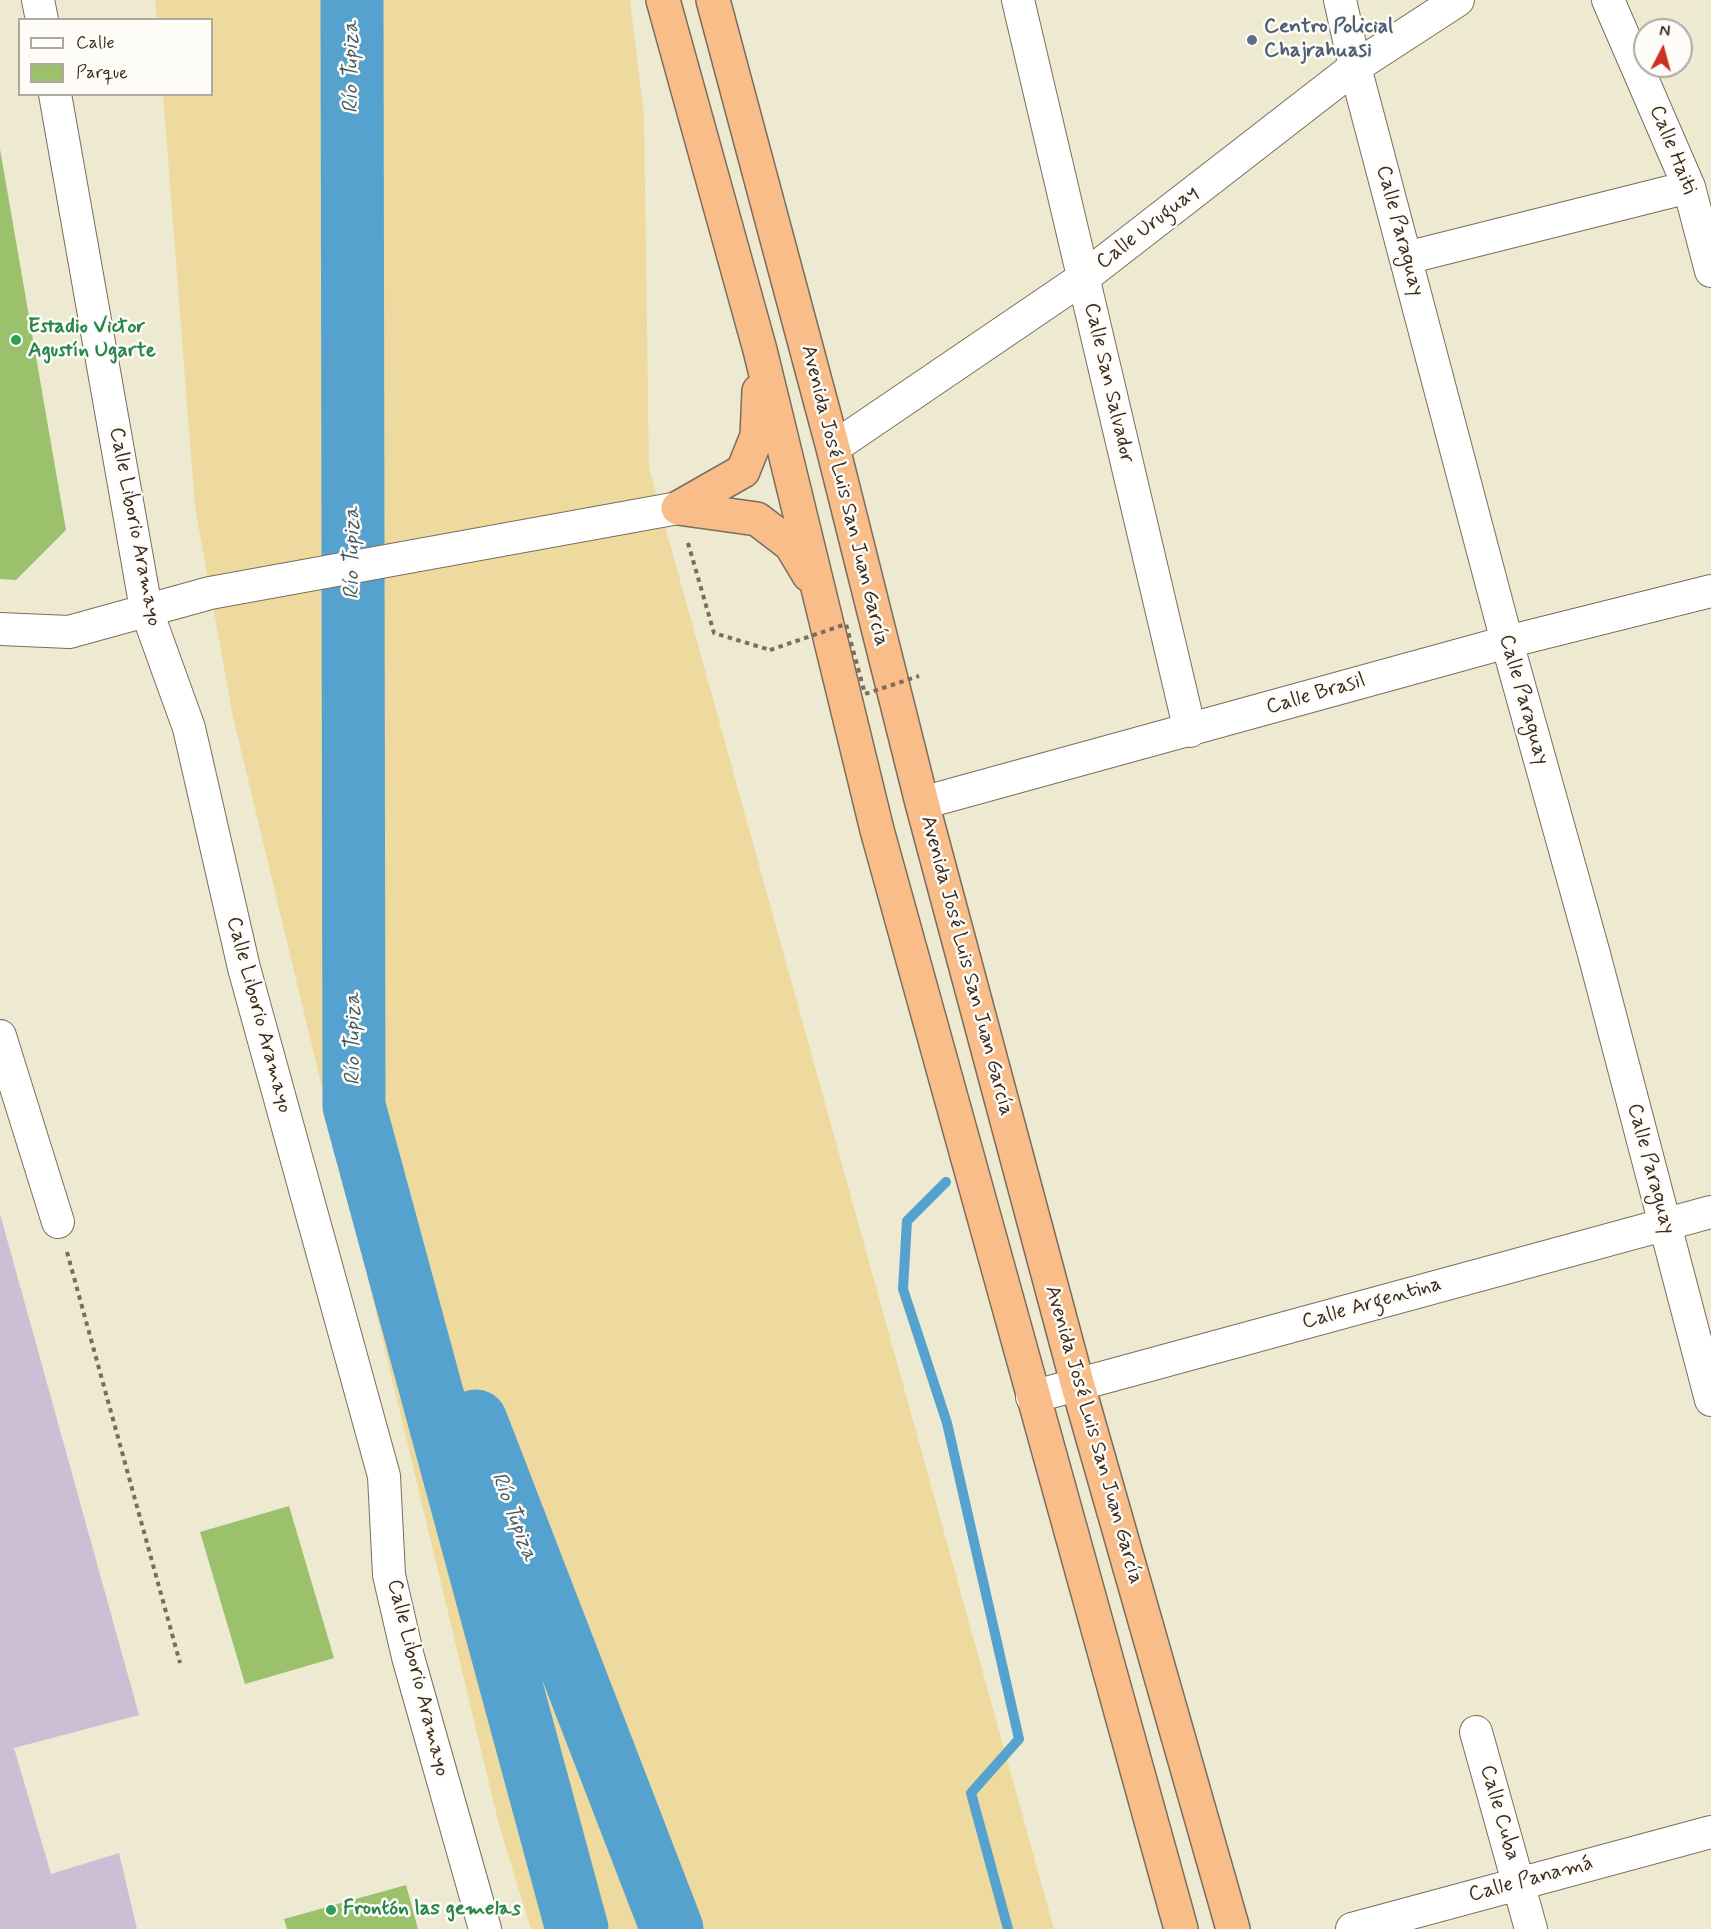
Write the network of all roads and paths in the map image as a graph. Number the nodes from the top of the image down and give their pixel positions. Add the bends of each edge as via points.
1 (38, 0) edge
2 (663, 0) edge
3 (713, 0) edge
4 (1018, 0) edge
5 (1340, 0) edge
6 (1458, 0) edge
7 (1608, 0) edge
8 (42, 18) edge
9 (1355, 67) junction
10 (55, 96) edge
11 (1689, 187) junction
12 (1406, 258) junction
13 (1711, 271) edge
14 (1083, 278) junction
15 (760, 350) junction
16 (832, 448) junction
17 (678, 508) junction
18 (1711, 591) edge
19 (820, 594) junction
20 (146, 609) junction
21 (0, 629) edge
22 (1507, 642) junction
23 (919, 676) dead end
24 (1190, 731) junction
25 (922, 803) junction
26 (0, 1036) edge
27 (1711, 1212) edge
28 (58, 1222) joint
29 (1664, 1223) junction
30 (1078, 1386) junction
31 (1032, 1397) junction
32 (1711, 1400) edge
33 (180, 1663) dead end
34 (1476, 1732) dead end
35 (1711, 1832) edge
36 (1519, 1884) junction
37 (485, 1929) edge
38 (1181, 1929) edge
39 (1233, 1929) edge
40 (1352, 1929) edge
41 (1531, 1929) edge

1 - 8 street
2 - 15 highway
3 - 16 highway, Avenida José Luis San Juan García
4 - 14 street, Calle San Salvador
5 - 9 street, Calle Paraguay
6 - 9 street, Calle Uruguay
7 - 11 street, Calle Haiti
9 - 12 street, Calle Paraguay
9 - 14 street, Calle Uruguay
10 - 20 street, Calle Liborio Aramayo
11 - 12 street
11 - 13 street, Calle Haiti
12 - 22 street, Calle Paraguay
14 - 16 street, Calle Uruguay
14 - 24 street, Calle San Salvador
15 - 17 highway via 757,436 743,471
15 - 19 highway
16 - 25 highway, Avenida José Luis San Juan García
17 - 19 highway via 757,519 791,545
17 - 20 street via 210,593
17 - 23 path, bridge via 714,633 770,650 846,624 865,694
18 - 22 street, Calle Brasil
19 - 31 highway via 878,830
20 - 21 street via 69,632
20 - 37 street, Calle Liborio Aramayo via 189,728 244,968 384,1476 389,1575
22 - 24 street, Calle Brasil
22 - 29 street, Calle Paraguay
24 - 25 street, Calle Brasil
25 - 30 highway, Avenida José Luis San Juan García
26 - 28 street
27 - 29 street, Calle Argentina
28 - 33 path
29 - 30 street, Calle Argentina
29 - 32 street, Calle Paraguay
30 - 31 street, Calle Argentina
30 - 39 highway, Avenida José Luis San Juan García
31 - 38 highway
34 - 36 street, Calle Cuba
35 - 36 street, Calle Panamá
36 - 40 street, Calle Panamá
36 - 41 street, Calle Cuba

